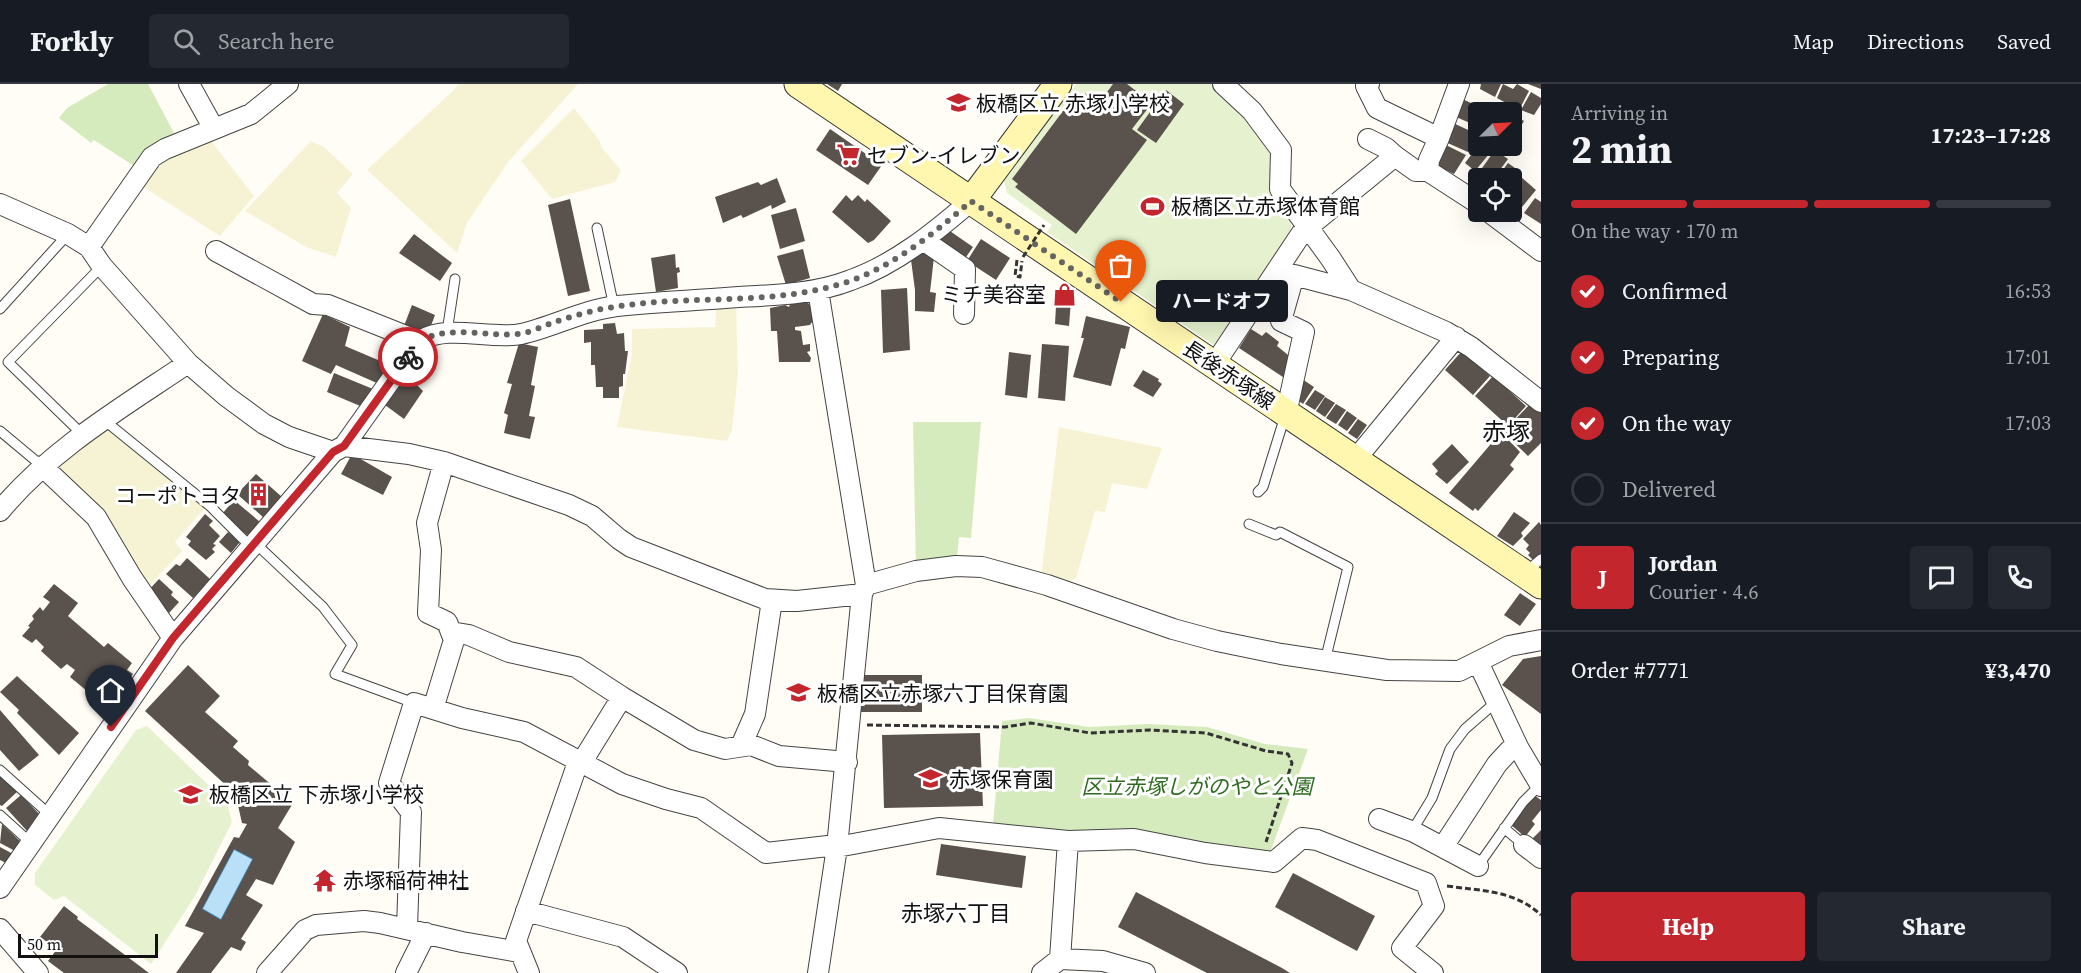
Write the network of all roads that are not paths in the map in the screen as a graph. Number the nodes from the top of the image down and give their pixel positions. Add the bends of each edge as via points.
1 (189, 84) edge
2 (288, 84) edge
3 (798, 84) edge
4 (1058, 84) edge
5 (1223, 84) edge
6 (1369, 84) edge
7 (1459, 84) edge
8 (214, 129) junction
9 (1439, 138) junction
10 (1368, 139) dead end
11 (1395, 156) junction
12 (1428, 171) junction
13 (1468, 197) edge
14 (971, 201) junction
15 (0, 204) edge
16 (1502, 222) edge
17 (597, 228) dead end
18 (1307, 228) junction
19 (68, 234) junction
20 (924, 240) junction
21 (89, 247) junction
22 (216, 251) dead end
23 (1541, 251) edge
24 (102, 266) junction
25 (1285, 274) junction
26 (455, 279) dead end
27 (815, 290) junction
28 (1351, 290) junction
29 (614, 307) junction
30 (0, 309) edge
31 (964, 314) dead end
32 (447, 332) junction
33 (1456, 337) junction
34 (421, 342) junction
35 (188, 363) junction
36 (1214, 365) junction
37 (1541, 402) edge
38 (1286, 414) junction
39 (104, 420) junction
40 (0, 431) edge
41 (84, 436) junction
42 (339, 449) junction
43 (1355, 460) junction
44 (444, 462) junction
45 (42, 466) junction
46 (1258, 492) dead end
47 (0, 512) edge
48 (1249, 524) dead end
49 (253, 545) junction
50 (1535, 572) edge
51 (864, 590) junction
52 (772, 600) junction
53 (451, 632) junction
54 (173, 638) junction
55 (1541, 640) edge
56 (1325, 661) junction
57 (1478, 662) junction
58 (622, 697) junction
59 (1496, 702) junction
60 (424, 706) junction
61 (741, 746) junction
62 (1518, 747) junction
63 (581, 761) junction
64 (847, 762) junction
65 (0, 770) edge
66 (1541, 785) edge
67 (0, 815) edge
68 (50, 815) junction
69 (1379, 819) dead end
70 (1504, 828) junction
71 (1412, 831) junction
72 (1068, 841) junction
73 (31, 843) junction
74 (1524, 845) joint
75 (837, 847) junction
76 (1443, 847) junction
77 (1541, 858) edge
78 (1478, 866) joint
79 (0, 888) edge
80 (526, 911) junction
81 (407, 928) junction
82 (0, 929) edge
83 (426, 933) junction
84 (519, 952) junction
85 (1059, 959) junction
86 (673, 972) edge
87 (38, 973) edge
88 (267, 973) edge
89 (406, 973) edge
90 (529, 973) edge
91 (818, 973) edge
92 (1042, 973) edge
93 (1145, 973) edge
94 (1433, 973) edge

1 - 8 street
2 - 8 street via 251,114
3 - 14 main road, 長後赤塚線
4 - 14 main road
5 - 18 street via 1252,111 1281,150 1280,189
6 - 9 street via 1366,86 1377,108
7 - 9 street
8 - 21 street via 152,157
9 - 12 street
10 - 11 street
11 - 12 street via 1416,171
11 - 18 street
12 - 13 street
14 - 20 street
14 - 36 main road, 長後赤塚線
15 - 19 street
16 - 23 street
17 - 29 lane
18 - 25 street via 1300,234
18 - 28 street
19 - 21 street
19 - 30 lane
20 - 27 street via 851,280
20 - 31 street via 965,269
21 - 24 street
22 - 34 street via 314,304 328,305
24 - 35 street
24 - 41 lane via 8,362
25 - 28 street
25 - 36 street
25 - 38 street via 1281,321 1304,332
26 - 32 lane
27 - 29 street
27 - 51 street
28 - 33 street
29 - 32 street via 520,334
32 - 34 street
33 - 37 street
33 - 43 street
34 - 42 street
35 - 39 street
35 - 42 street via 264,424 290,437
36 - 38 main road, 長後赤塚線
38 - 43 main road, 長後赤塚線
38 - 46 lane via 1263,487
39 - 41 street
39 - 49 lane
40 - 45 lane
41 - 45 street
42 - 44 street via 409,454
42 - 49 street
43 - 50 main road, 長後赤塚線
44 - 52 street via 569,505 592,516 631,547
44 - 53 street via 427,523 429,613 447,622
45 - 47 street
45 - 54 street via 96,517
48 - 56 lane via 1276,535 1280,532 1348,567
49 - 54 street
49 - 60 lane via 323,607 352,645 335,674
51 - 52 street via 797,601
51 - 56 street via 916,571 982,567 1173,629
51 - 64 street
52 - 61 street via 755,714
53 - 58 street via 469,635 508,652 576,667
53 - 60 street via 454,640
54 - 68 street
55 - 57 street via 1509,646
56 - 57 street via 1388,670 1459,671
57 - 59 street
58 - 61 street via 694,740 725,749
58 - 63 street
59 - 62 street
59 - 71 lane via 1465,729 1450,749 1432,798
60 - 63 street via 524,732
60 - 81 street via 388,783 411,813
61 - 64 street via 750,745 779,756
62 - 66 street
62 - 76 street via 1497,764
63 - 75 street via 622,784 701,808 766,853
63 - 80 street
64 - 75 street
65 - 68 lane
66 - 70 lane
67 - 73 lane
68 - 73 street
69 - 71 street
70 - 74 lane
70 - 78 lane
71 - 76 street
72 - 75 street via 939,828
72 - 85 street
72 - 94 street via 1134,839 1274,862 1302,838 1317,840 1426,884 1434,906 1402,948
73 - 79 street
74 - 77 street
75 - 91 street
76 - 78 street
80 - 84 street via 516,941
80 - 86 street via 623,937
81 - 83 street
81 - 88 street via 364,921 316,925 305,930
82 - 87 street
83 - 84 street
83 - 89 street
84 - 90 street
85 - 92 street
85 - 93 street via 1103,961

